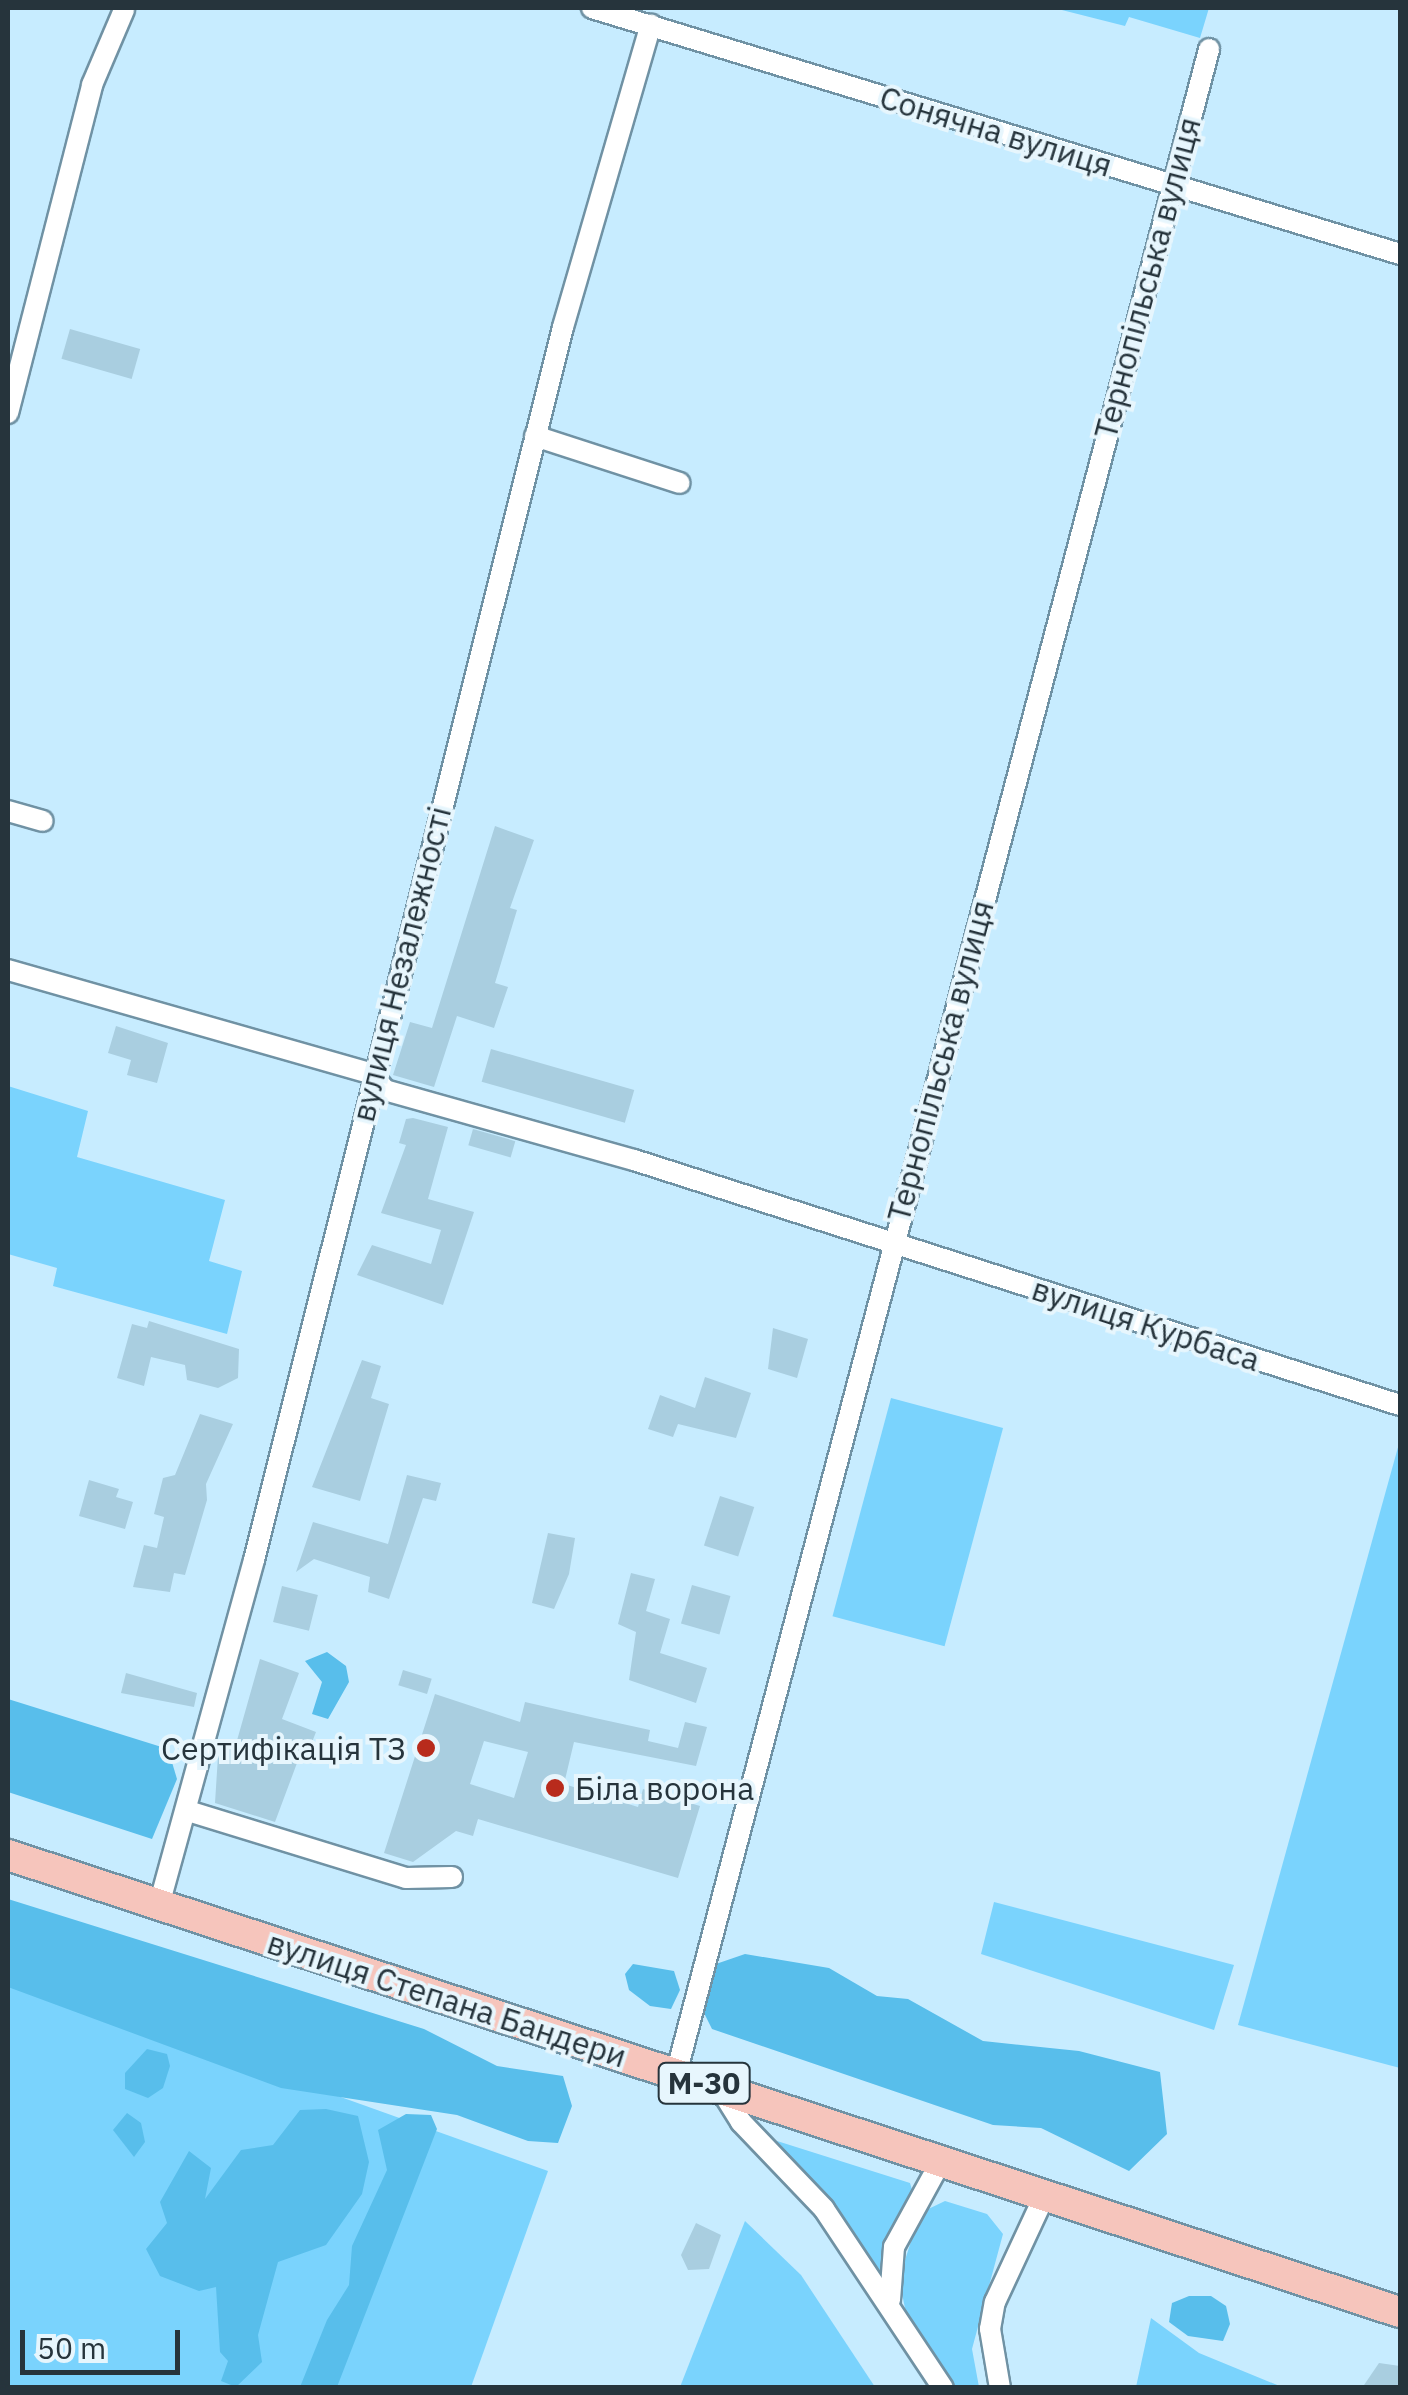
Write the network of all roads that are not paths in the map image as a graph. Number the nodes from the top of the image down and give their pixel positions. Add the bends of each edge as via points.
1 (592, 8) edge
2 (124, 10) dead end
3 (650, 25) junction
4 (1208, 49) dead end
5 (1171, 186) junction
6 (1400, 254) edge
7 (8, 413) edge
8 (535, 436) junction
9 (680, 482) dead end
10 (8, 811) edge
11 (43, 821) dead end
12 (8, 970) edge
13 (372, 1074) junction
14 (892, 1243) junction
15 (1400, 1405) edge
16 (188, 1812) junction
17 (8, 1855) edge
18 (452, 1877) dead end
19 (159, 1905) junction
20 (676, 2074) junction
21 (720, 2089) junction
22 (941, 2161) junction
23 (1046, 2195) junction
24 (891, 2307) junction
25 (1400, 2312) edge
26 (943, 2388) edge
27 (1000, 2388) edge

1 - 3 street, Сонячна вулиця
2 - 7 street via 92,84
3 - 5 street, Сонячна вулиця
3 - 8 street, вулиця Незалежності
4 - 5 street, Тернопільська вулиця
5 - 6 street, Сонячна вулиця
5 - 14 street, Тернопільська вулиця
8 - 9 street
8 - 13 street, вулиця Незалежності
10 - 11 street
12 - 13 street, вулиця Курбаса
13 - 14 street, вулиця Курбаса via 385,1090
13 - 16 street, вулиця Незалежності
14 - 15 street, вулиця Курбаса
14 - 20 street, Тернопільська вулиця
16 - 18 street via 406,1878
16 - 19 street, вулиця Незалежності
17 - 19 highway, вулиця Степана Бандери / М-30
19 - 20 highway, вулиця Степана Бандери / М-30
20 - 21 highway, вулиця Степана Бандери / М-30
21 - 22 highway, вулиця Степана Бандери / М-30
21 - 24 street via 741,2122 824,2209
22 - 23 highway, вулиця Степана Бандери / М-30
22 - 24 street via 894,2247
23 - 25 highway, вулиця Степана Бандери / М-30
23 - 27 street via 995,2302 990,2329
24 - 26 street

